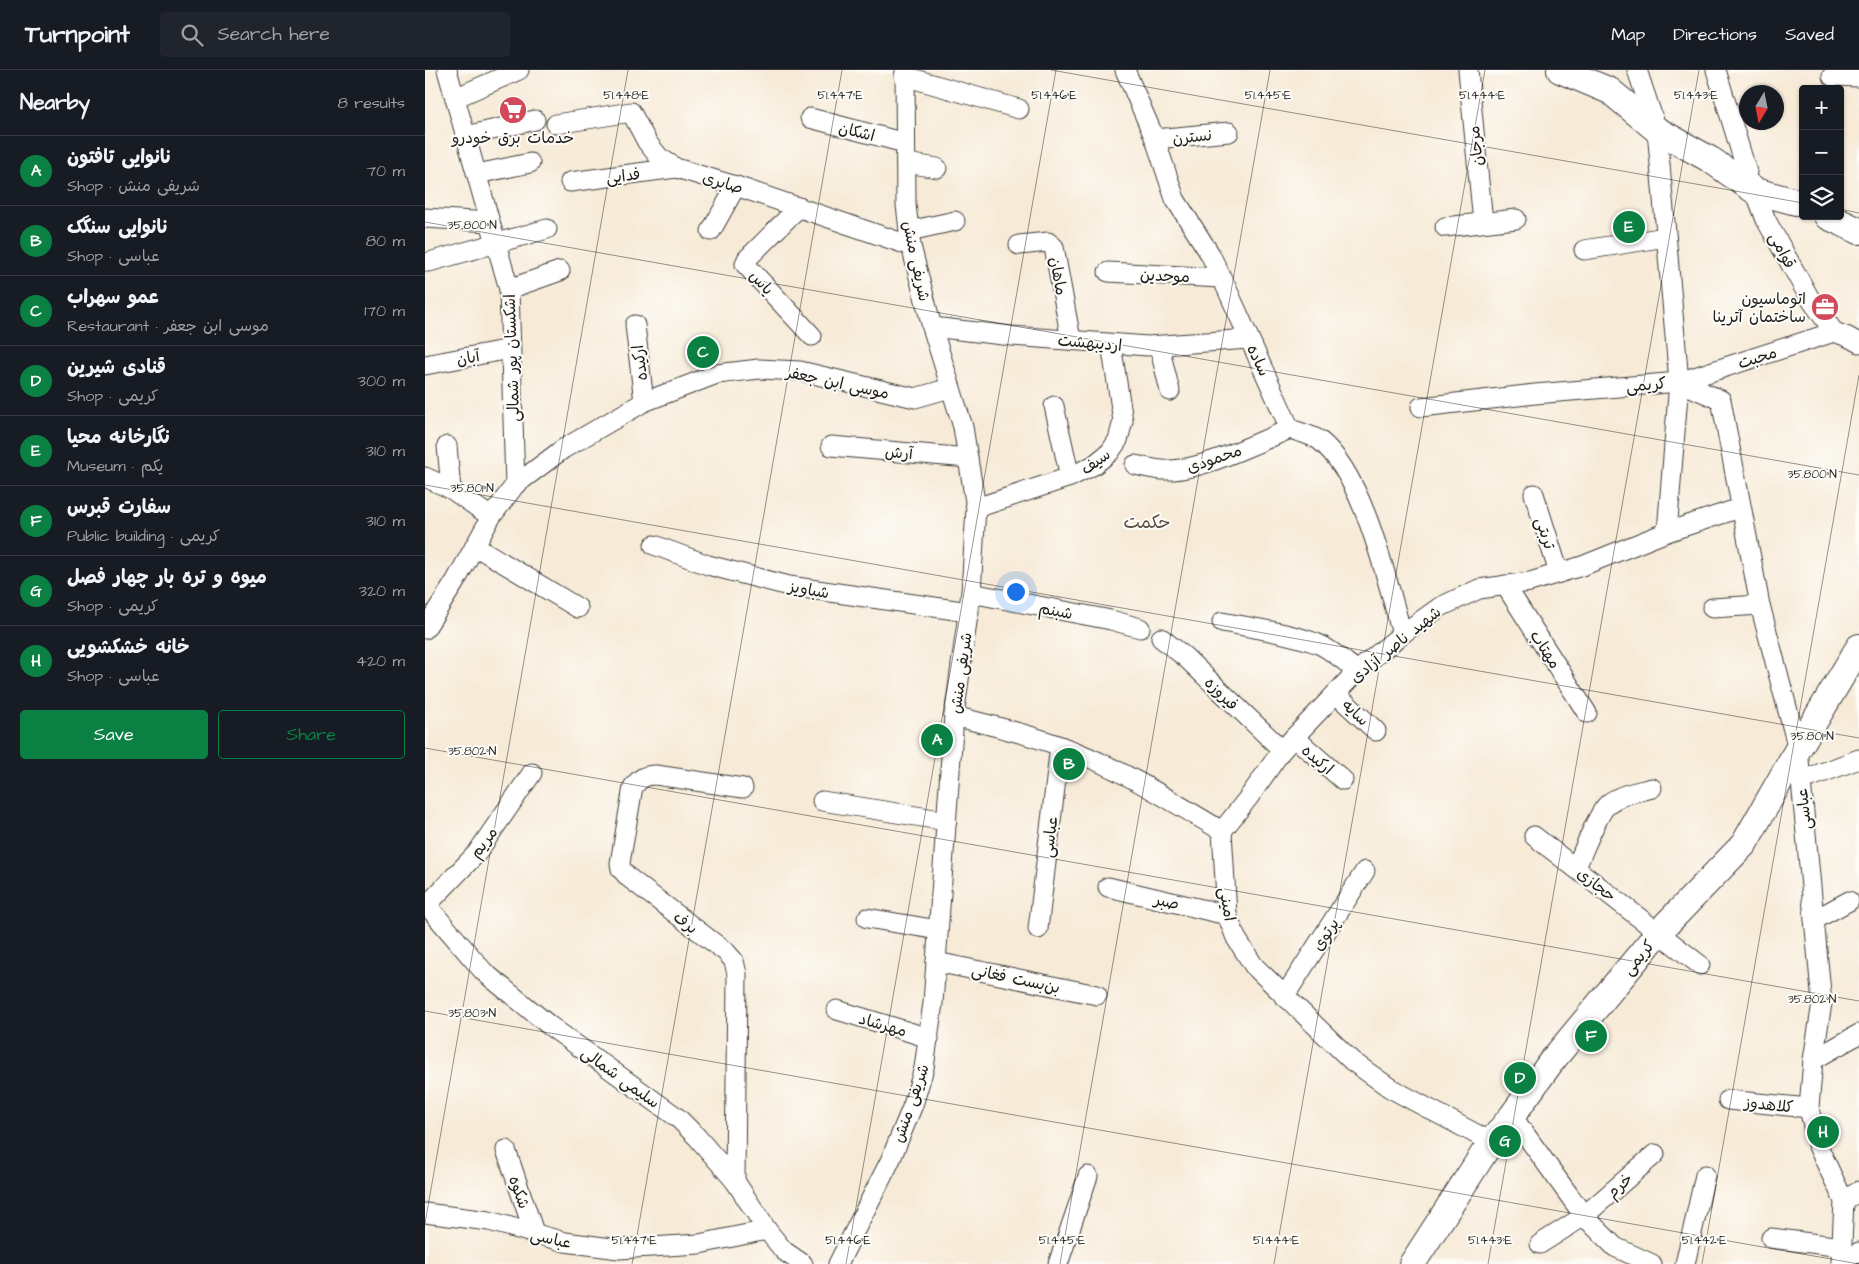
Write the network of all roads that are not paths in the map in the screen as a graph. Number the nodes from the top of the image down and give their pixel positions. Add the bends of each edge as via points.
1 (447, 70) edge
2 (519, 70) edge
3 (1125, 70) edge
4 (1468, 70) edge
5 (1560, 70) edge
6 (1637, 70) edge
7 (1716, 70) edge
8 (905, 73) edge
9 (1832, 76) dead end
10 (1859, 76) edge
11 (455, 98) junction
12 (1019, 108) dead end
13 (810, 118) dead end
14 (535, 120) dead end
15 (556, 124) dead end
16 (1657, 130) junction
17 (1229, 132) dead end
18 (465, 136) junction
19 (1155, 139) junction
20 (905, 143) junction
21 (530, 163) dead end
22 (905, 163) junction
23 (676, 168) junction
24 (937, 168) dead end
25 (477, 174) junction
26 (569, 182) dead end
27 (1751, 182) junction
28 (736, 186) junction
29 (1799, 204) edge
30 (799, 207) junction
31 (425, 218) edge
32 (1516, 219) dead end
33 (1836, 220) edge
34 (955, 221) dead end
35 (490, 222) junction
36 (1483, 222) junction
37 (1445, 227) dead end
38 (547, 229) dead end
39 (1859, 231) edge
40 (711, 232) dead end
41 (1666, 237) junction
42 (910, 238) junction
43 (496, 244) junction
44 (1019, 245) dead end
45 (1585, 250) dead end
46 (429, 262) dead end
47 (560, 271) dead end
48 (1108, 272) dead end
49 (1221, 278) junction
50 (509, 289) junction
51 (635, 325) dead end
52 (932, 327) junction
53 (1834, 332) junction
54 (812, 336) dead end
55 (1249, 338) junction
56 (1071, 340) junction
57 (1859, 343) edge
58 (1111, 344) junction
59 (1159, 346) junction
60 (510, 349) junction
61 (425, 365) edge
62 (1679, 382) junction
63 (950, 388) junction
64 (1170, 391) dead end
65 (644, 402) junction
66 (1054, 406) dead end
67 (1421, 407) dead end
68 (1290, 429) junction
69 (447, 446) dead end
70 (831, 446) dead end
71 (968, 458) junction
72 (1135, 465) dead end
73 (425, 477) edge
74 (1070, 477) junction
75 (515, 485) junction
76 (451, 489) junction
77 (1534, 494) dead end
78 (976, 508) junction
79 (1740, 508) junction
80 (491, 517) junction
81 (1667, 532) junction
82 (654, 545) dead end
83 (475, 546) junction
84 (1559, 573) junction
85 (1505, 585) junction
86 (971, 593) junction
87 (1759, 605) junction
88 (578, 608) dead end
89 (1712, 608) dead end
90 (969, 612) junction
91 (1222, 622) dead end
92 (1140, 628) dead end
93 (425, 629) edge
94 (1402, 634) junction
95 (1161, 638) dead end
96 (1859, 647) edge
97 (1357, 671) junction
98 (1336, 694) junction
99 (1587, 713) dead end
100 (954, 716) junction
101 (1376, 731) dead end
102 (1288, 744) junction
103 (1060, 746) junction
104 (1798, 749) junction
105 (1859, 759) edge
106 (532, 773) dead end
107 (1343, 780) dead end
108 (1800, 781) junction
109 (743, 788) dead end
110 (1651, 788) dead end
111 (822, 801) dead end
112 (947, 821) junction
113 (1221, 831) junction
114 (1534, 836) dead end
115 (1576, 867) junction
116 (1365, 871) dead end
117 (1108, 887) dead end
118 (1849, 901) dead end
119 (426, 904) edge
120 (1227, 914) junction
121 (867, 918) dead end
122 (1814, 920) junction
123 (1038, 929) dead end
124 (938, 930) junction
125 (1659, 933) junction
126 (936, 962) junction
127 (1700, 965) dead end
128 (1097, 995) dead end
129 (1284, 996) junction
130 (837, 1010) dead end
131 (1859, 1034) edge
132 (929, 1038) junction
133 (1813, 1060) junction
134 (1728, 1100) dead end
135 (1809, 1108) junction
136 (1512, 1116) junction
137 (1491, 1142) junction
138 (505, 1150) dead end
139 (1655, 1154) dead end
140 (1705, 1175) dead end
141 (1088, 1176) dead end
142 (735, 1181) junction
143 (1851, 1196) edge
144 (425, 1213) edge
145 (1584, 1216) junction
146 (767, 1230) junction
147 (535, 1235) junction
148 (1771, 1238) dead end
149 (1540, 1244) dead end
150 (1846, 1256) edge
151 (783, 1258) edge
152 (803, 1264) edge
153 (837, 1264) edge
154 (1058, 1264) edge
155 (1411, 1264) edge
156 (1652, 1264) edge
157 (1685, 1264) edge

1 - 11 street, اشکستان پور شمالی
2 - 11 street
3 - 19 street, ساده
4 - 36 street, مرجان
5 - 16 main road via 1610,91
6 - 16 street, کریمی
7 - 27 street, قوامی
8 - 12 street
8 - 20 street, شریفی منش
9 - 10 street
11 - 18 street, اشکستان پور شمالی
13 - 20 street, اشکان
14 - 18 street
15 - 23 street, صابری via 631,112 659,157
16 - 27 main road
16 - 41 street, کریمی
17 - 19 street, نسترن
18 - 25 street, اشکستان پور شمالی
19 - 49 street, ساده via 1175,199 1210,254
20 - 22 street, شریفی منش
21 - 25 street
22 - 24 street
22 - 42 street, شریفی منش
23 - 26 street, فدایی
23 - 28 street, صابری
25 - 35 street, اشکستان پور شمالی
27 - 29 main road
27 - 53 street, قوامی via 1786,257
28 - 30 street, صابری
28 - 40 street
30 - 42 street, صابری
30 - 54 street, یاس via 745,264
31 - 35 street
32 - 36 street
33 - 39 main road
34 - 42 street
35 - 43 street, اشکستان پور شمالی
36 - 37 street
38 - 43 street
41 - 45 street
41 - 62 street, کریمی
42 - 52 street, شریفی منش
43 - 46 street
43 - 50 street, اشکستان پور شمالی
44 - 56 street, ماهان via 1048,242 1054,247
47 - 50 street
48 - 49 street, موحدین
49 - 55 street, ساده
50 - 60 street, اشکستان پور شمالی
51 - 65 street, ارکیده
52 - 56 street, اردیبهشت
52 - 63 street, شریفی منش
53 - 57 street
53 - 62 street, محبت
55 - 59 street, اردیبهشت
55 - 68 street, ساده
56 - 58 street, اردیبهشت
58 - 59 street, اردیبهشت
58 - 74 street, سیف via 1123,422 1119,440 1094,465
59 - 64 street
60 - 61 street, آبان
60 - 75 street, اشکستان پور شمالی
62 - 67 street, کریمی
62 - 79 street, عباسی via 1721,400
62 - 81 street
63 - 65 street, موسی ابن جعفر via 915,398 800,372 759,369 717,374
63 - 71 street, شریفی منش via 963,427
65 - 75 street, موسی ابن جعفر via 563,449
66 - 74 street
68 - 72 street, محمودی via 1181,469
68 - 94 street via 1318,439 1334,455 1352,484 1372,531
69 - 76 street
70 - 71 street, آرش
71 - 78 street, شریفی منش
73 - 76 street
74 - 78 street, سیف
75 - 80 street
76 - 80 street
77 - 84 street, تربتی
78 - 86 street, شریفی منش
79 - 81 street, شهید ناصر آزادی
79 - 87 street, عباسی
80 - 83 street
81 - 84 street, شهید ناصر آزادی
82 - 90 street, شباویز via 708,565 789,586
83 - 88 street
83 - 93 street
84 - 85 street, شهید ناصر آزادی
85 - 94 street, شهید ناصر آزادی via 1479,589 1458,597
85 - 99 street, مهتاب
86 - 90 street, شریفی منش
86 - 92 street, شبنم
87 - 89 street
87 - 104 street, عباسی
90 - 100 street, شریفی منش
91 - 97 street via 1273,631 1316,644
94 - 97 street, شهید ناصر آزادی
95 - 102 street, فیروزه
96 - 104 main road, کریمی
97 - 98 street, شهید ناصر آزادی
98 - 101 street, سایه
98 - 102 street, شهید ناصر آزادی
100 - 103 street
100 - 112 street, شریفی منش
102 - 107 street, ارکیده
102 - 113 street, شهید ناصر آزادی
103 - 113 street via 1120,773
103 - 123 street, عباسی
104 - 108 street, عباسی
104 - 125 main road, کریمی via 1744,844
105 - 108 street
106 - 119 street, مریم via 477,853
108 - 122 street, عباسی
109 - 142 street, برف via 656,775 641,778 633,787 620,862 621,869 629,878 734,961 737,974
110 - 115 street via 1621,796 1607,805
111 - 112 street
112 - 124 street, شریفی منش
113 - 120 street, امینی
114 - 115 street, حجازی
115 - 125 street, حجازی
116 - 129 street, پرتوی
117 - 120 street, صبر
118 - 122 street
119 - 142 street, سلیمی شمالی via 484,972 550,1026 678,1118
120 - 129 street, امینی via 1236,938 1254,966
121 - 124 street
122 - 133 street, عباسی via 1822,1003
124 - 126 street, شریفی منش
125 - 127 street, حجازی
125 - 136 main road, کریمی via 1551,1062
126 - 128 street, بن‌بست فغانی
126 - 132 street, شریفی منش
129 - 137 street, امینی via 1352,1061 1389,1088
130 - 132 street, مهرشاد
131 - 133 street
132 - 153 street, شریفی منش via 925,1068 913,1105 890,1161
133 - 135 street, عباسی
134 - 135 street, کلاهدوز
135 - 143 street, عباسی via 1817,1144
136 - 137 main road, کریمی
136 - 145 street
137 - 155 main road, کریمی
138 - 147 street, شکوه
139 - 145 street, خرم
140 - 157 street
141 - 154 street
142 - 146 street, سلیمی شمالی
143 - 150 street, عباسی
144 - 147 street, عباسی via 489,1221
145 - 149 street, خرم
145 - 156 street via 1615,1247
146 - 147 street, عباسی via 699,1244 619,1250
146 - 151 street, سلیمی شمالی
148 - 150 street
151 - 152 street, سلیمی شمالی

